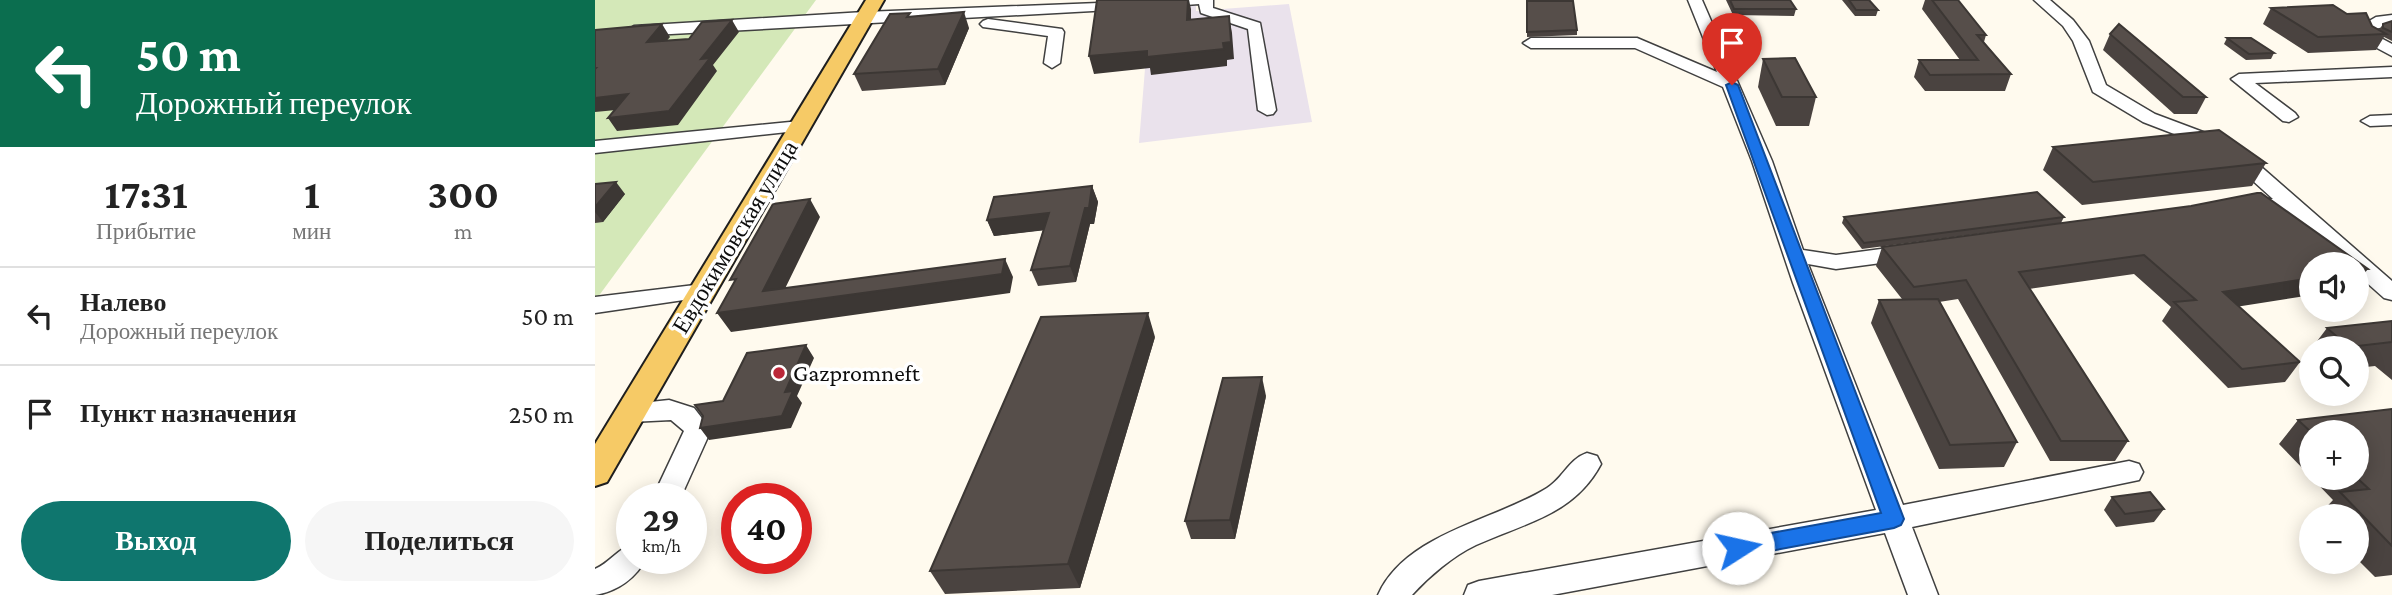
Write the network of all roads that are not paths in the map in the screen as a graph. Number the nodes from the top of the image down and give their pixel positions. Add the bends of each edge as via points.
1 (1197, 0) edge
2 (1206, 0) edge
3 (1695, 0) edge
4 (2042, 0) edge
5 (918, 1) edge
6 (866, 14) edge
7 (2392, 20) edge
8 (621, 32) edge
9 (1531, 43) dead end
10 (2392, 51) edge
11 (1052, 63) dead end
12 (2392, 72) edge
13 (1732, 85) junction
14 (1267, 110) dead end
15 (2289, 117) dead end
16 (2392, 120) edge
17 (2370, 121) dead end
18 (800, 126) junction
19 (595, 147) edge
20 (2231, 206) edge
21 (2307, 216) junction
22 (1933, 250) edge
23 (1794, 255) junction
24 (703, 292) junction
25 (2392, 292) edge
26 (595, 305) edge
27 (631, 412) junction
28 (1587, 464) dead end
29 (2129, 472) dead end
30 (595, 473) edge
31 (673, 483) edge
32 (1894, 519) junction
33 (616, 573) edge
34 (595, 583) edge
35 (1393, 595) edge
36 (1479, 595) edge
37 (1923, 595) edge

1 - 6 street
2 - 14 street via 1206,10 1255,26
3 - 13 street
4 - 21 lane via 2081,41 2099,88 2149,118 2228,148
5 - 6 street
6 - 8 street
6 - 11 street via 1056,32
6 - 18 main road, Евдокимовская улица
7 - 10 street via 2367,27 2370,38
9 - 13 lane via 1637,43
12 - 15 street via 2239,79
13 - 23 street
16 - 17 street
18 - 19 street
18 - 24 main road, Евдокимовская улица
20 - 21 street via 2276,205
21 - 25 lane
22 - 23 street via 1836,262
23 - 32 street
24 - 26 street
24 - 27 main road, Евдокимовская улица
27 - 30 main road, Евдокимовская улица
27 - 31 street via 675,410 690,416 698,430
28 - 35 street via 1560,494 1519,517 1464,537 1415,571
29 - 32 street
32 - 36 street
32 - 37 street
33 - 34 street

